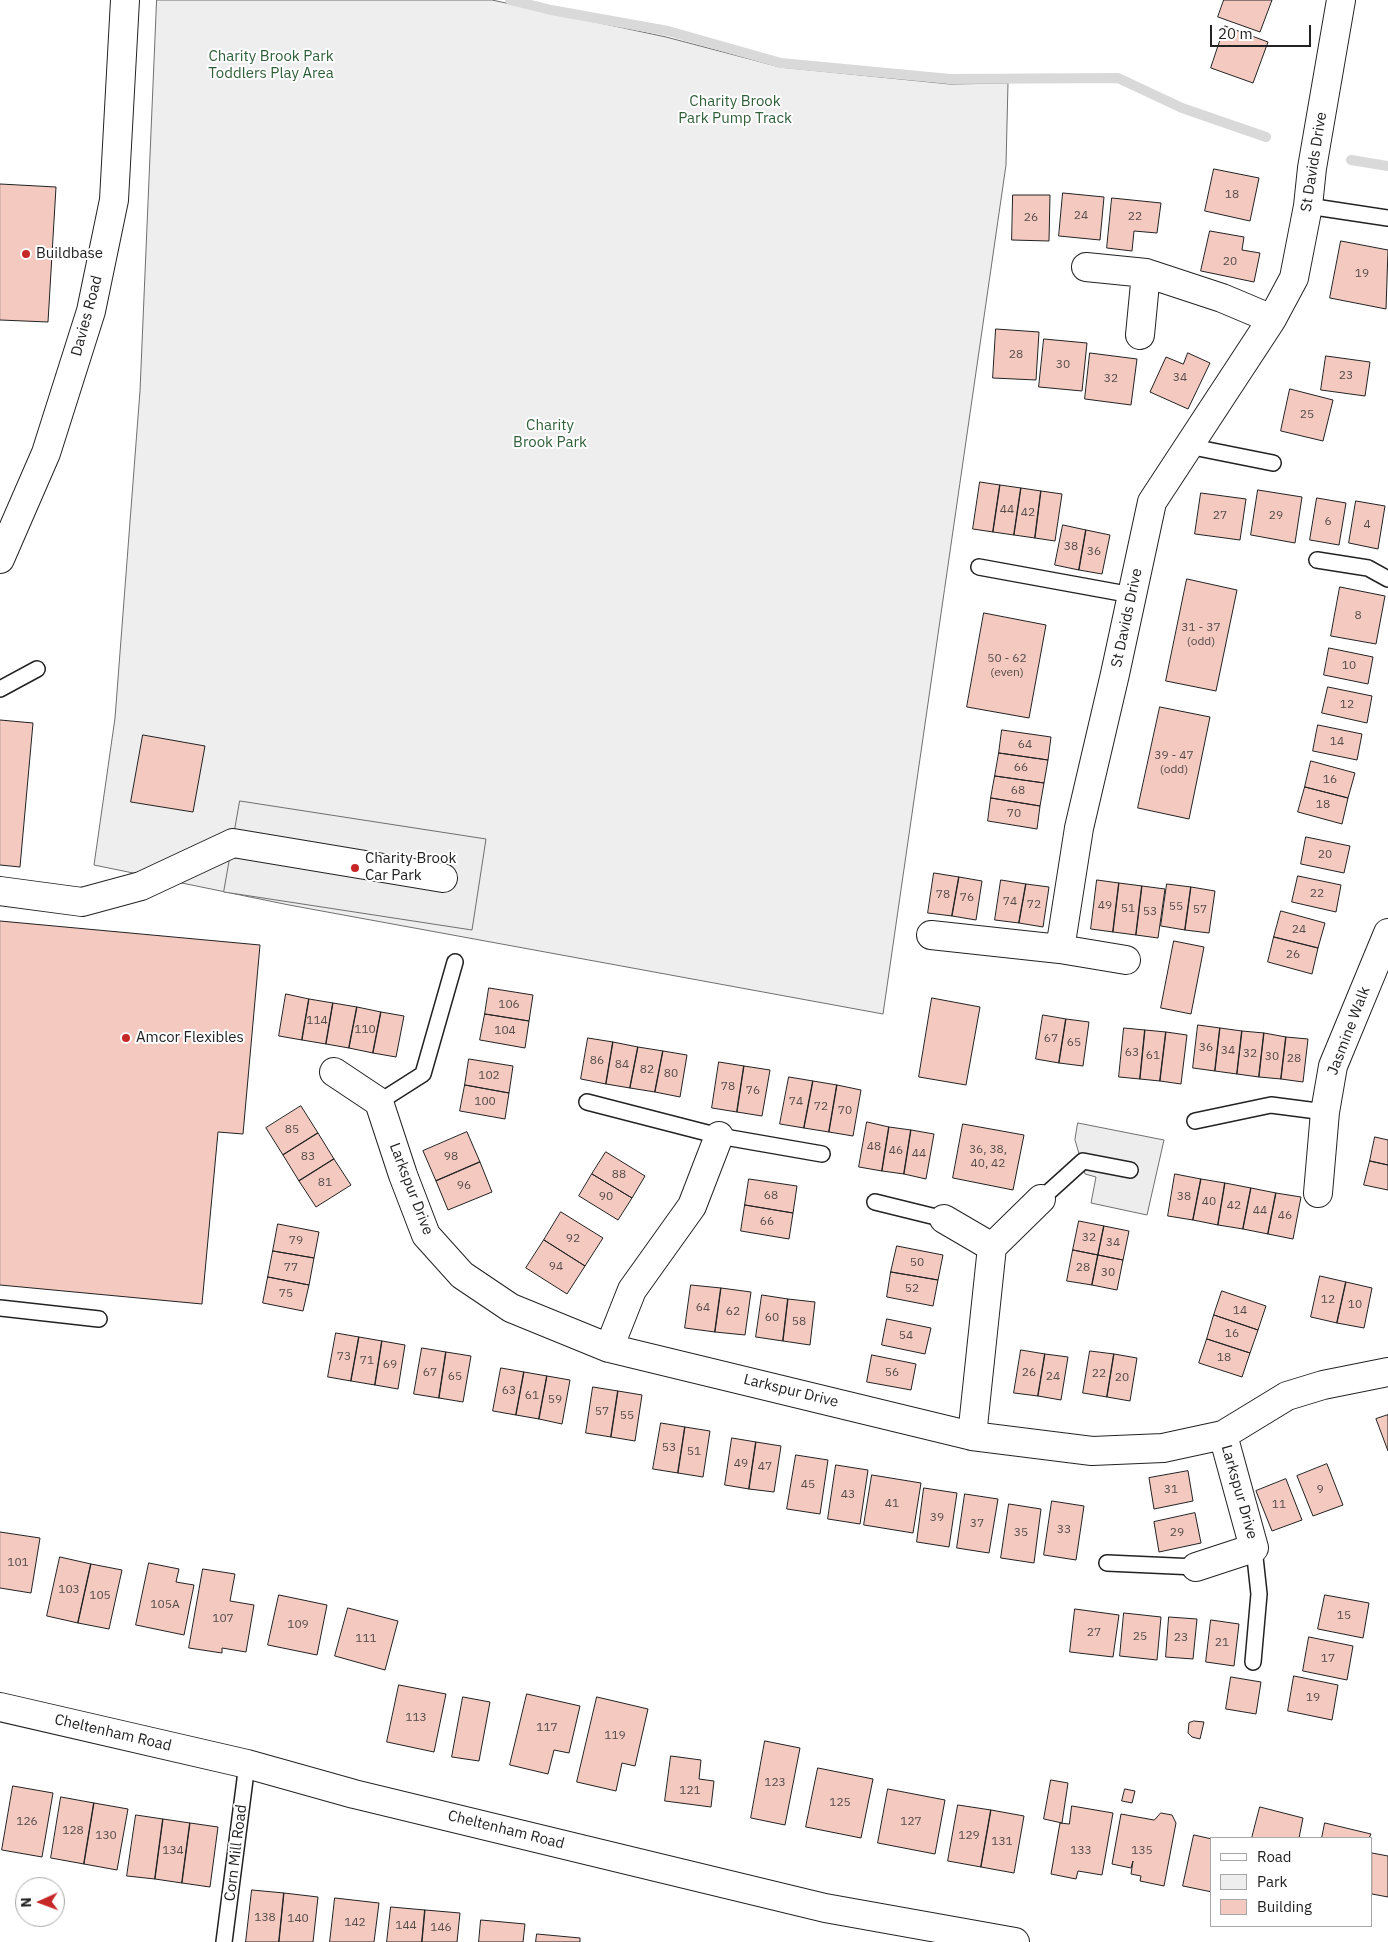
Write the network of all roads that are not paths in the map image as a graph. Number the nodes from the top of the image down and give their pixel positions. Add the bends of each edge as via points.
1 (124, 0) edge
2 (1341, 0) edge
3 (1308, 206) junction
4 (1388, 218) edge
5 (1086, 267) dead end
6 (1146, 273) junction
7 (1272, 319) junction
8 (1140, 336) dead end
9 (1188, 446) junction
10 (1273, 463) dead end
11 (0, 559) edge
12 (1316, 560) dead end
13 (979, 568) dead end
14 (1388, 579) edge
15 (1132, 595) junction
16 (37, 669) dead end
17 (0, 689) edge
18 (443, 878) dead end
19 (0, 891) edge
20 (1388, 933) edge
21 (931, 935) dead end
22 (1060, 949) junction
23 (1126, 960) dead end
24 (455, 962) dead end
25 (334, 1072) dead end
26 (379, 1102) junction
27 (587, 1102) dead end
28 (1325, 1112) junction
29 (1195, 1121) dead end
30 (719, 1136) junction
31 (822, 1154) dead end
32 (1130, 1170) dead end
33 (1318, 1193) dead end
34 (1041, 1199) joint
35 (875, 1202) dead end
36 (944, 1219) joint
37 (992, 1246) junction
38 (0, 1308) edge
39 (99, 1319) dead end
40 (609, 1348) junction
41 (1388, 1372) edge
42 (1223, 1435) junction
43 (972, 1436) junction
44 (1254, 1548) junction
45 (1107, 1563) dead end
46 (1196, 1567) joint
47 (1253, 1662) dead end
48 (0, 1707) edge
49 (247, 1764) junction
50 (224, 1942) edge
51 (1015, 1942) edge

1 - 11 street, Davies Road via 114,200 91,311 46,453
2 - 3 street, St Davids Drive
3 - 4 lane
3 - 7 street, St Davids Drive via 1294,278
5 - 6 street
6 - 7 street via 1222,298
6 - 8 street
7 - 9 street, St Davids Drive
9 - 10 lane
9 - 15 street, St Davids Drive via 1152,502
12 - 14 lane via 1368,568
13 - 15 lane
15 - 22 street, St Davids Drive via 1079,828
16 - 17 lane
18 - 19 street via 233,844 141,886 82,902
20 - 28 street, Jasmine Walk via 1333,1066
21 - 22 street
22 - 23 street
24 - 26 lane via 423,1074
25 - 26 street
26 - 40 street, Larkspur Drive via 426,1236 462,1275 511,1308
27 - 30 lane
28 - 29 lane via 1271,1104
28 - 33 street, Jasmine Walk
30 - 31 lane
30 - 40 street via 692,1206 632,1290
32 - 34 lane via 1083,1161
34 - 37 street
35 - 36 lane
36 - 37 street
37 - 43 street
38 - 39 lane
40 - 43 street, Larkspur Drive
41 - 42 street, Larkspur Drive via 1287,1396
42 - 43 street, Larkspur Drive via 1163,1448 1092,1451
42 - 44 street, Larkspur Drive
44 - 46 street, Larkspur Drive
44 - 47 lane via 1259,1594
45 - 46 lane
48 - 49 street, Cheltenham Road
49 - 50 lane, Corn Mill Road
49 - 51 street, Cheltenham Road via 354,1794 825,1908

